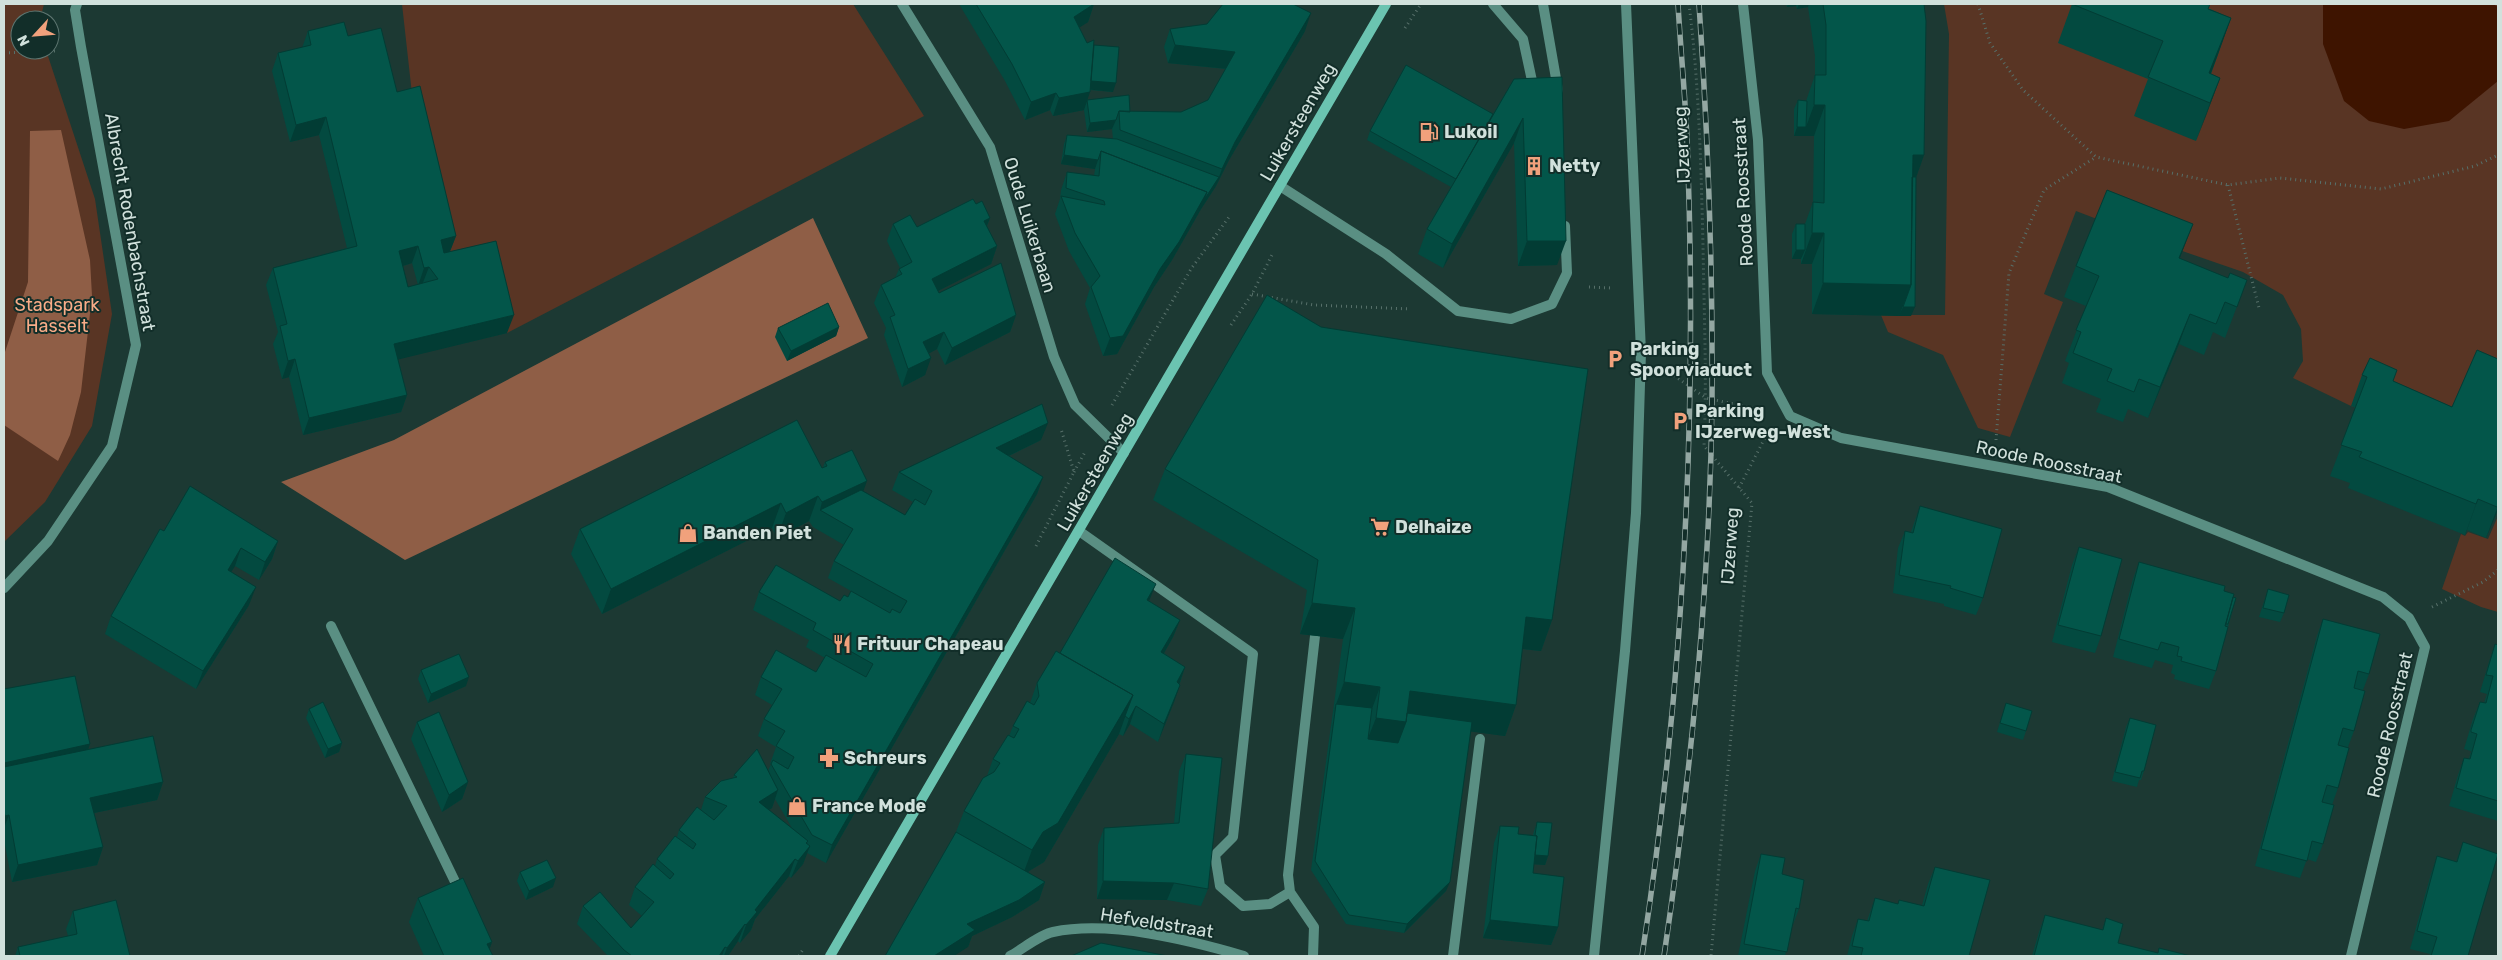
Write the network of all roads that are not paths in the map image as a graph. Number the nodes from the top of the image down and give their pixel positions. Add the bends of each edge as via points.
1 (77, 4) edge
2 (902, 4) edge
3 (1386, 4) edge
4 (1493, 4) edge
5 (1543, 4) edge
6 (1626, 4) edge
7 (1744, 4) edge
8 (1560, 99) edge
9 (1536, 103) edge
10 (1280, 186) junction
11 (1565, 214) edge
12 (1124, 453) junction
13 (1079, 531) junction
14 (4, 588) edge
15 (331, 626) dead end
16 (1315, 636) edge
17 (1480, 739) dead end
18 (1290, 892) junction
19 (466, 906) edge
20 (830, 956) edge
21 (1010, 956) edge
22 (1244, 956) edge
23 (1313, 956) edge
24 (1454, 956) edge
25 (1594, 956) edge
26 (2351, 956) edge

1 - 14 street, Albrecht Rodenbachstraat via 74,10 136,345 112,446 48,541
2 - 12 street, Oude Luikerbaan via 990,148 1054,357 1075,405
3 - 10 main road, Luikersteenweg
4 - 9 street via 1523,39
5 - 8 street
6 - 25 street via 1641,352 1636,513
7 - 26 street, Roode Roosstraat via 1758,140 1767,373 1790,416 1841,438 2108,487 2382,596 2409,618 2425,647
10 - 11 street via 1386,254 1458,311 1511,319 1552,304 1567,272
10 - 12 main road, Luikersteenweg
12 - 13 main road, Luikersteenweg
13 - 18 street via 1253,654 1233,837 1215,856 1220,886 1243,906 1270,904
13 - 20 main road, Luikersteenweg
15 - 19 street
16 - 18 street via 1288,875
17 - 24 street
18 - 23 street via 1314,927
21 - 22 street, Hefveldstraat via 1051,932 1104,928 1202,944

